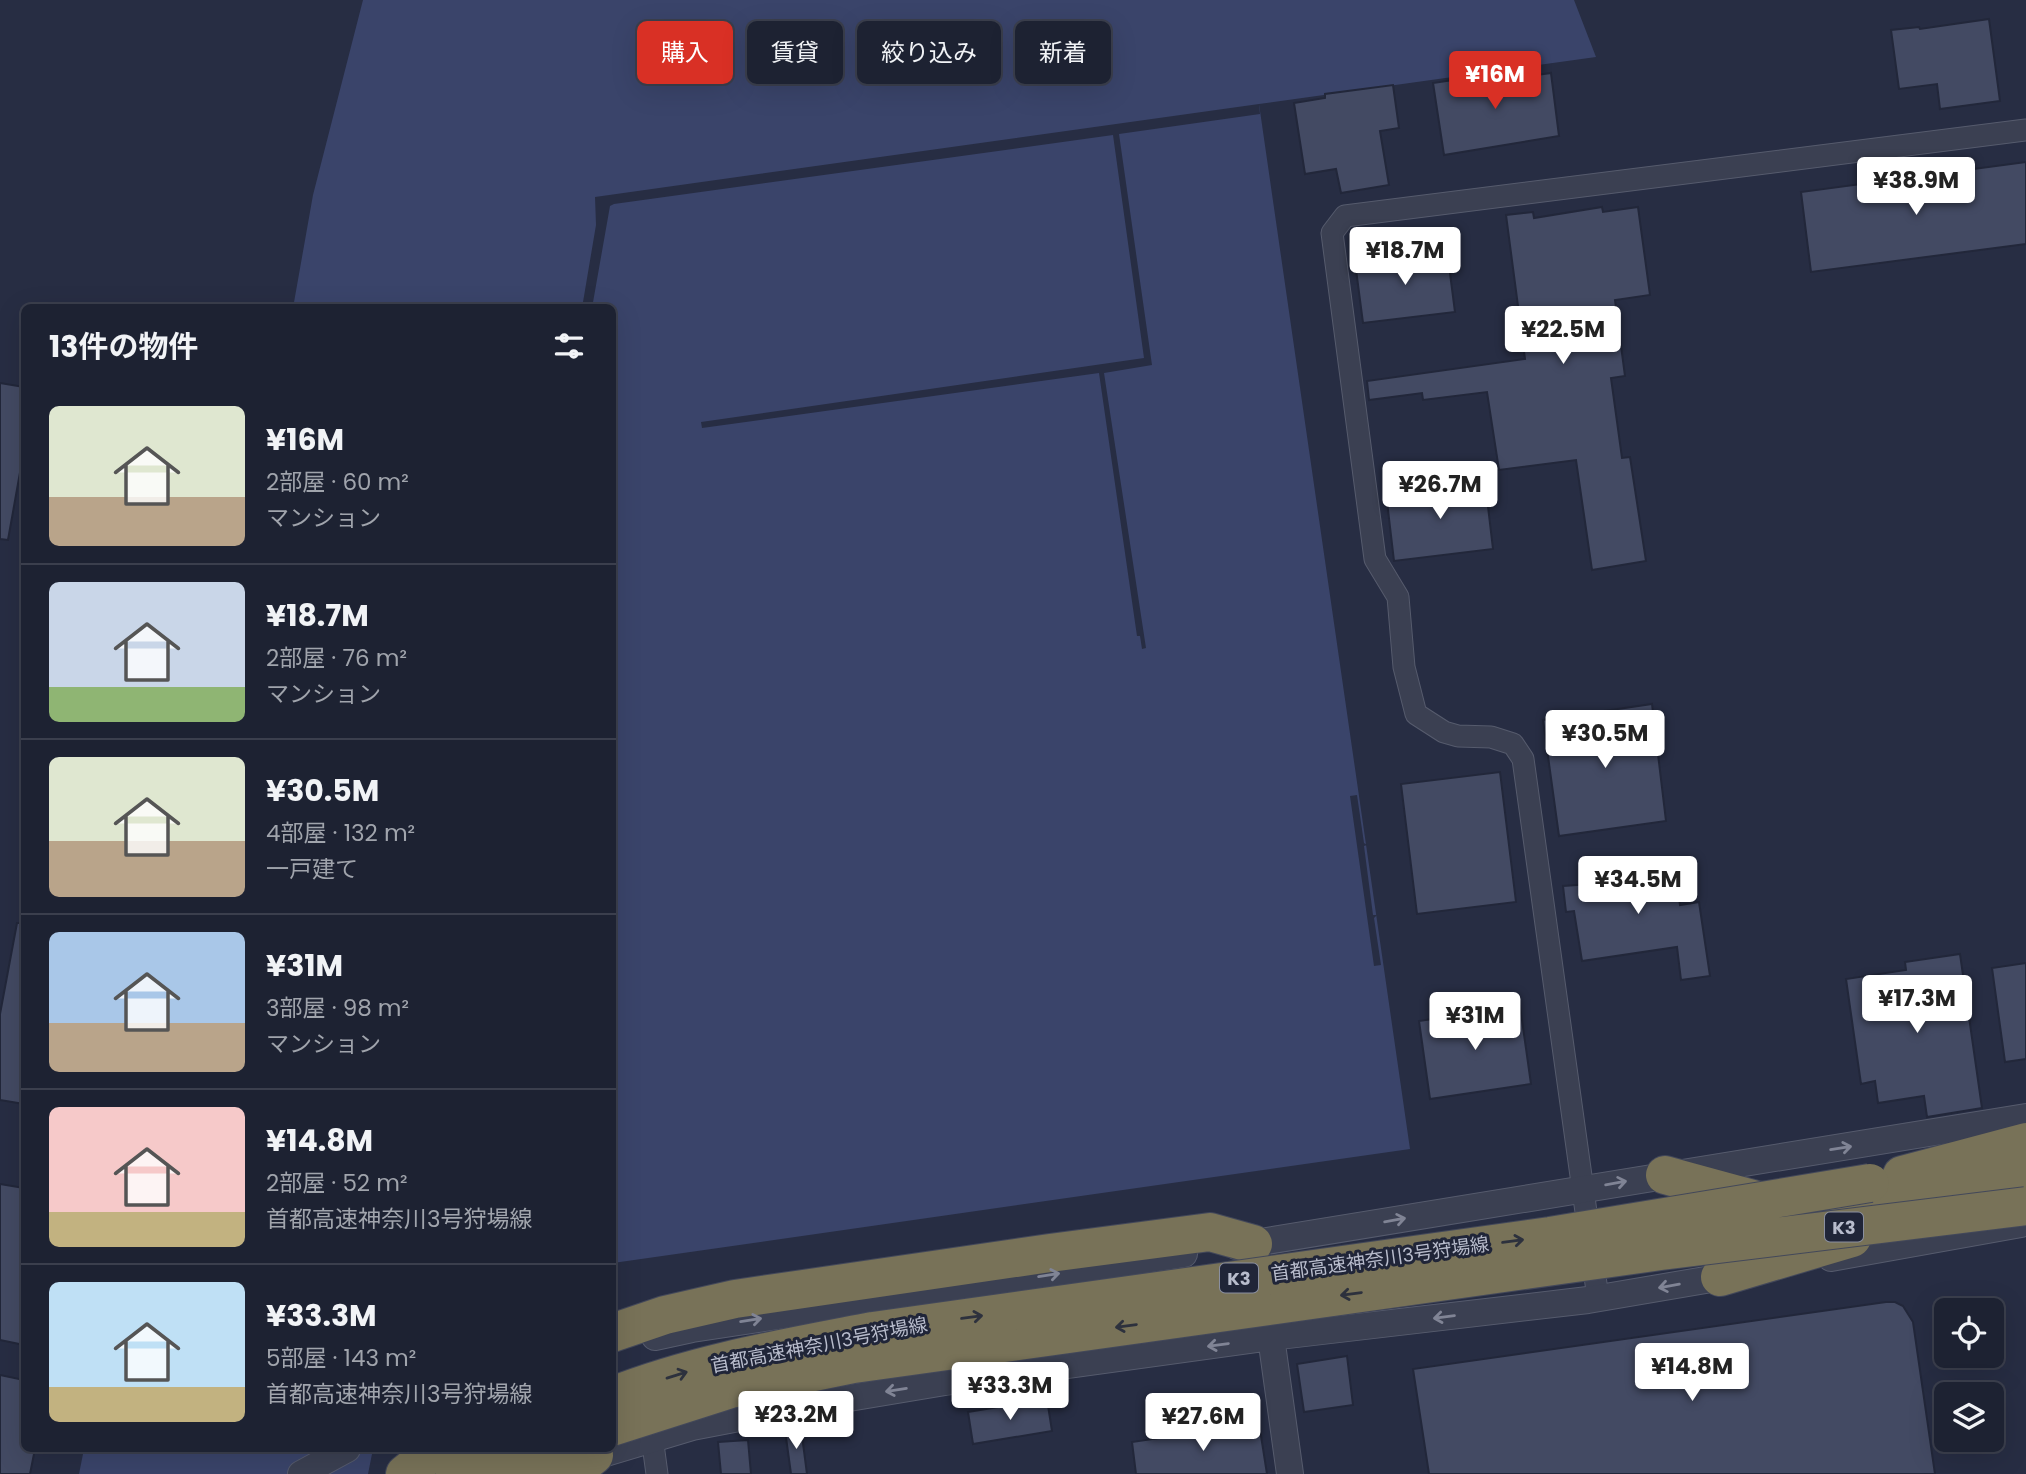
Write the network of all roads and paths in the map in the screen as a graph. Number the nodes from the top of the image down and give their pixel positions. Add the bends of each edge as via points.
1 (2026, 130) edge
2 (2026, 1117) edge
3 (2026, 1142) edge
4 (2026, 1157) edge
5 (2026, 1172) edge
6 (1665, 1175) junction
7 (1870, 1183) junction
8 (1582, 1189) junction
9 (2026, 1191) edge
10 (2026, 1206) edge
11 (2026, 1222) edge
12 (1253, 1244) junction
13 (1661, 1251) junction
14 (1720, 1277) junction
15 (1598, 1298) junction
16 (616, 1332) edge
17 (1271, 1337) junction
18 (616, 1346) edge
19 (616, 1395) edge
20 (652, 1437) junction
21 (616, 1438) edge
22 (616, 1444) edge
23 (342, 1452) edge
24 (432, 1452) edge
25 (493, 1452) edge
26 (581, 1452) edge
27 (582, 1452) edge
28 (301, 1474) edge
29 (405, 1474) edge
30 (456, 1474) edge
31 (509, 1474) edge
32 (538, 1474) edge
33 (657, 1474) edge
34 (1290, 1474) edge

1 - 8 street via 1345,216 1332,233 1375,559 1398,597 1404,667 1416,714 1444,732 1514,744 1523,759
6 -> 2 street
3 - 7 highway, K3
4 - 7 highway, 首都高速神奈川3号狩場線 / K3
5 - 6 highway, K3 via 1902,1202 1793,1210
8 -> 6 street
19 -> 7 highway, 首都高速神奈川3号狩場線 / K3, bridge via 708,1366 873,1331 1550,1236
12 -> 8 street
8 - 15 street
9 - 14 highway, K3, bridge
10 - 13 highway, 首都高速神奈川3号狩場線 / K3, bridge
11 - 13 highway, K3, bridge via 1765,1251
11 - 14 street
12 - 16 highway via 1210,1232 1050,1252 735,1299
12 - 17 street
18 -> 12 street via 692,1329
13 -> 21 highway, 首都高速神奈川3号狩場線 / K3, bridge via 854,1364 731,1389
14 -> 15 street
15 -> 17 street
17 -> 20 street via 932,1384
17 - 34 street
20 - 22 street
20 - 33 street
23 - 28 street
24 - 29 highway
25 - 30 highway
26 - 31 highway, 首都高速神奈川3号狩場線 / K3
27 - 32 street

